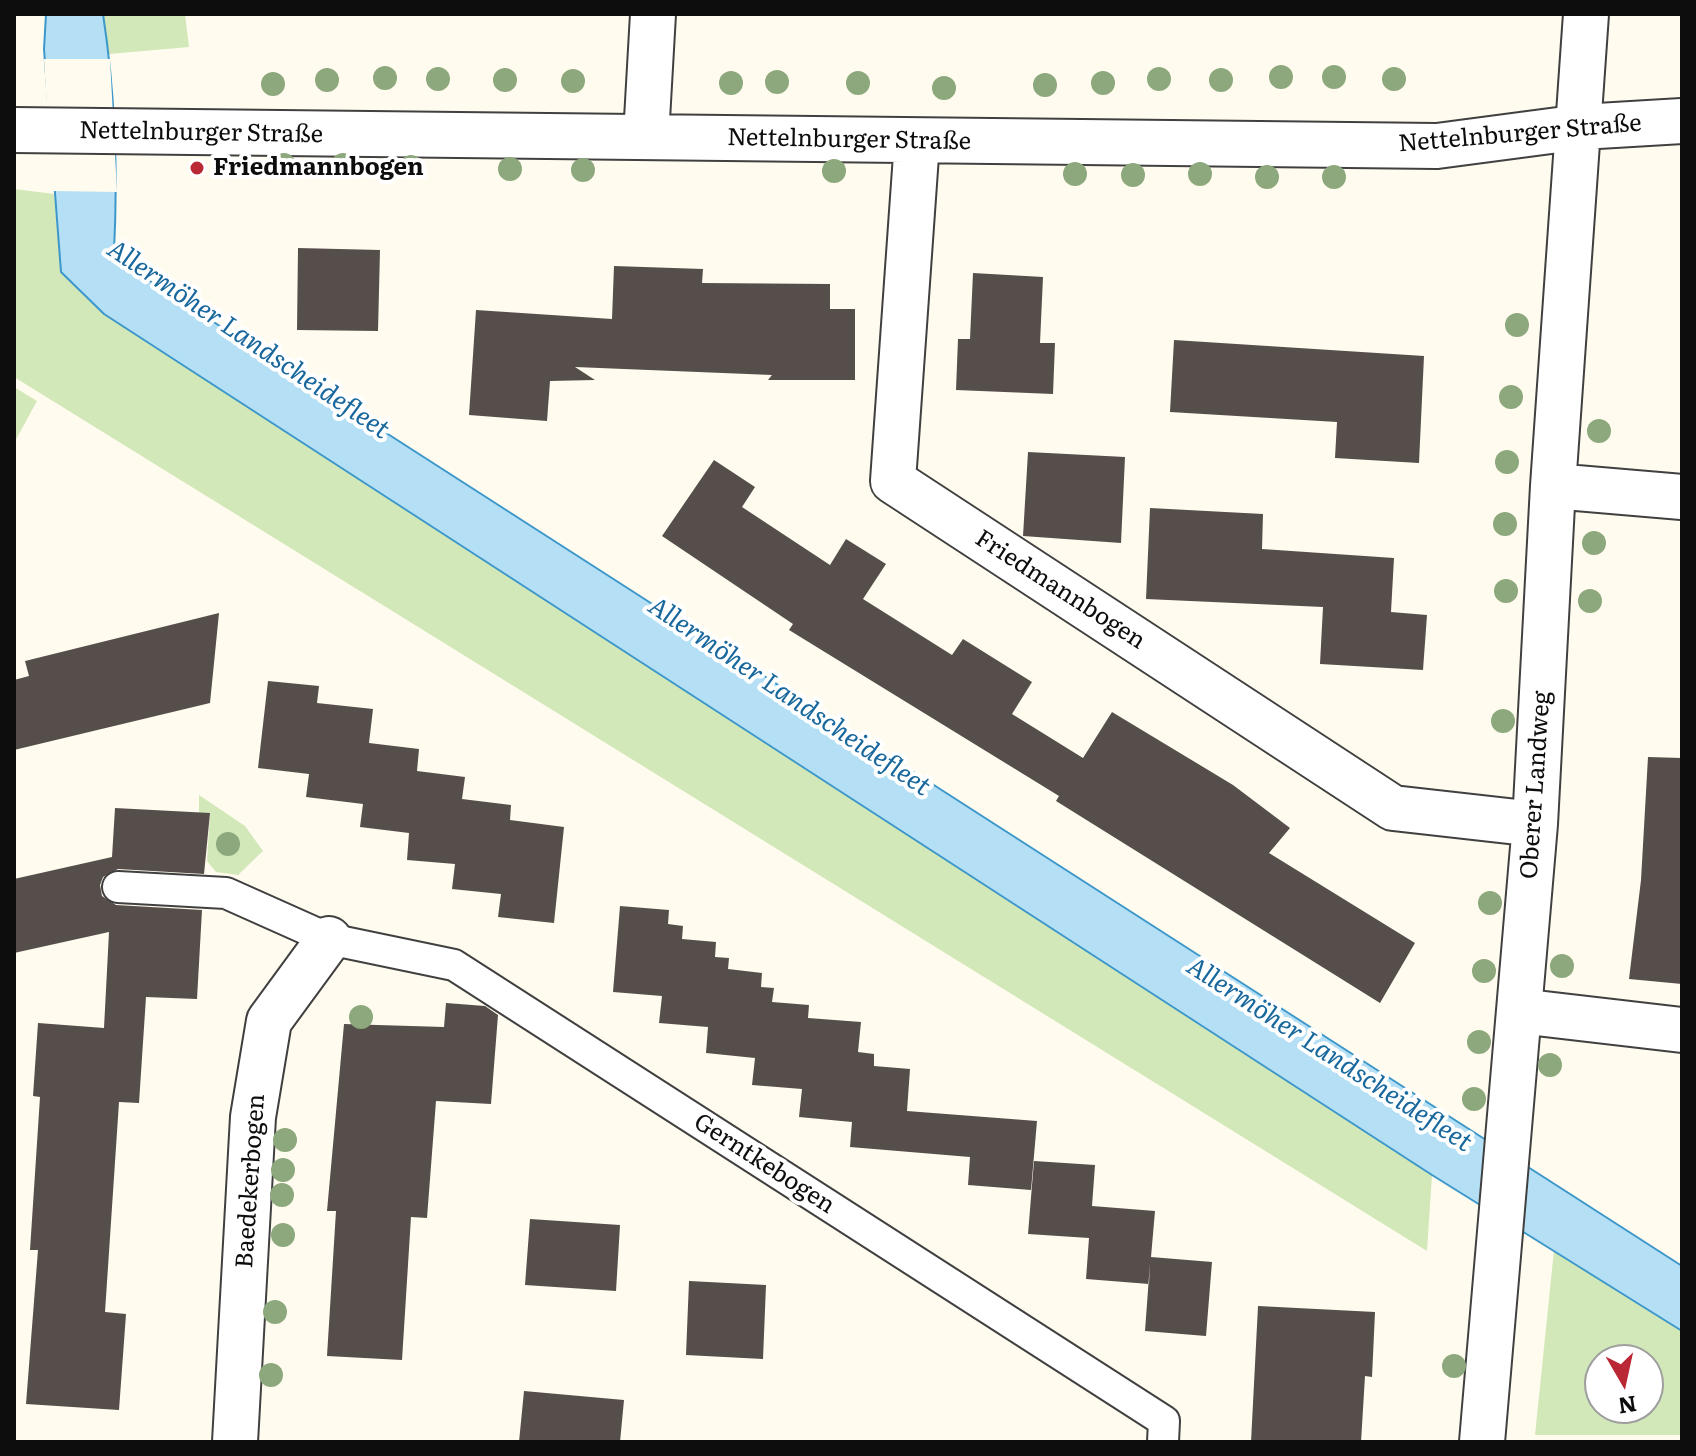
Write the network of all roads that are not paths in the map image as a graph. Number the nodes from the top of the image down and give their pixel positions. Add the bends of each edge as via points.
1 (653, 14) edge
2 (1586, 14) edge
3 (1682, 121) edge
4 (1581, 127) junction
5 (31, 130) edge
6 (646, 137) junction
7 (917, 141) junction
8 (1553, 486) junction
9 (1682, 497) edge
10 (1535, 824) junction
11 (118, 887) dead end
12 (329, 939) junction
13 (1519, 1011) junction
14 (1682, 1030) edge
15 (235, 1442) edge
16 (1163, 1442) edge
17 (1482, 1442) edge

1 - 6 street
2 - 4 street, Oberer Landweg
3 - 4 street, Nettelnburger Straße
4 - 7 street, Nettelnburger Straße via 1437,146
4 - 8 street, Oberer Landweg
5 - 6 street, Nettelnburger Straße
6 - 7 street, Nettelnburger Straße
7 - 10 street, Friedmannbogen via 893,481 1393,808
8 - 9 street
8 - 10 street, Oberer Landweg
10 - 13 street, Oberer Landweg
11 - 12 lane via 226,893
12 - 15 street, Baedekerbogen via 269,1021 253,1117
12 - 16 lane, Gerntkebogen via 454,965 1164,1421
13 - 14 street
13 - 17 street, Oberer Landweg

